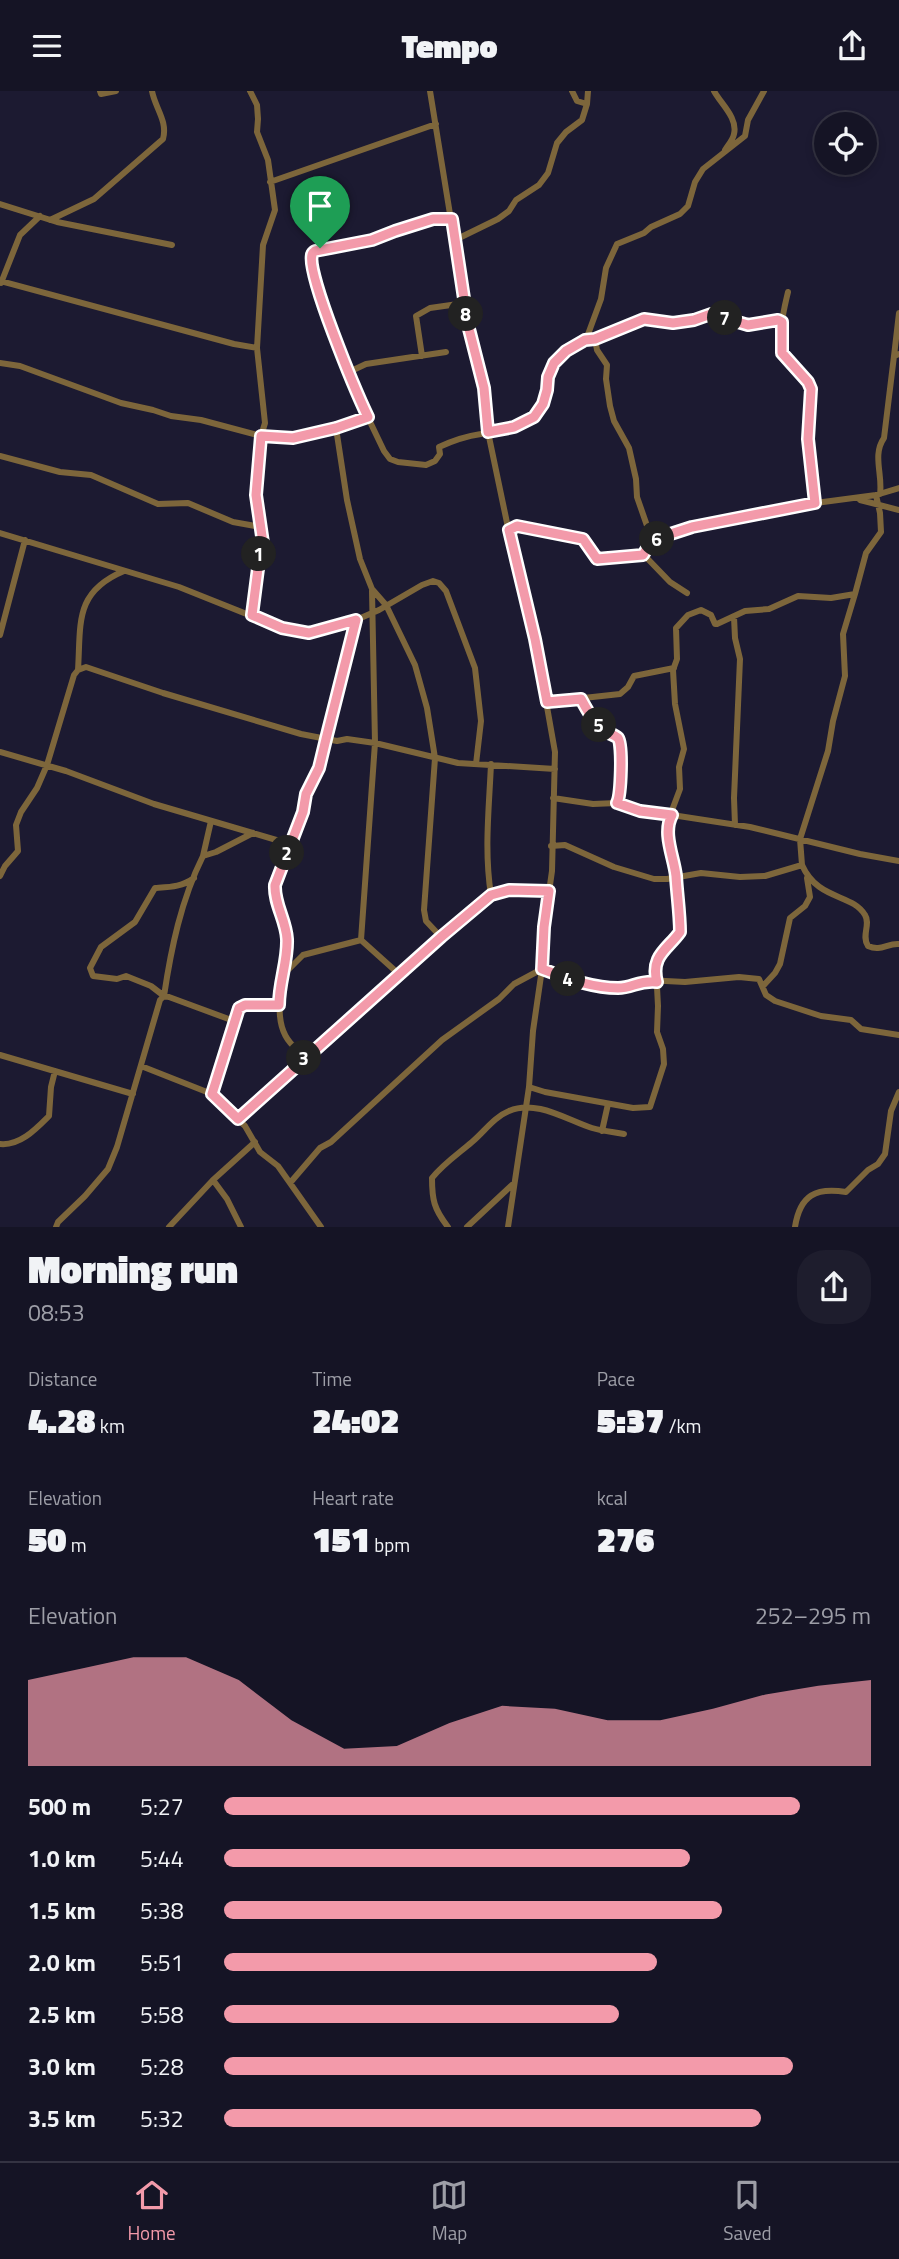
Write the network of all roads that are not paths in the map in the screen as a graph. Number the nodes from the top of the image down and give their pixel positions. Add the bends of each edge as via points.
1 (100, 91) edge
2 (116, 91) edge
3 (152, 91) edge
4 (250, 91) edge
5 (430, 91) edge
6 (572, 91) edge
7 (588, 91) edge
8 (714, 91) edge
9 (764, 91) edge
10 (587, 104) junction
11 (436, 124) junction
12 (725, 152) junction
13 (270, 182) junction
14 (0, 204) edge
15 (40, 216) junction
16 (452, 219) junction
17 (50, 220) junction
18 (454, 240) junction
19 (172, 245) dead end
20 (1, 282) edge
21 (788, 292) dead end
22 (465, 303) junction
23 (899, 313) edge
24 (782, 322) junction
25 (595, 339) junction
26 (585, 340) junction
27 (257, 348) junction
28 (446, 352) dead end
29 (897, 355) edge
30 (422, 356) junction
31 (0, 363) edge
32 (349, 372) junction
33 (368, 417) junction
34 (336, 428) junction
35 (488, 432) junction
36 (261, 436) junction
37 (0, 456) edge
38 (899, 488) edge
39 (878, 495) junction
40 (854, 499) junction
41 (815, 503) junction
42 (878, 506) junction
43 (899, 510) edge
44 (261, 527) junction
45 (509, 530) junction
46 (0, 533) edge
47 (25, 540) junction
48 (652, 540) junction
49 (643, 555) junction
50 (124, 571) junction
51 (372, 589) junction
52 (687, 593) dead end
53 (855, 594) junction
54 (386, 605) junction
55 (373, 612) junction
56 (252, 615) junction
57 (734, 617) junction
58 (356, 620) junction
59 (0, 635) edge
60 (674, 668) junction
61 (78, 670) junction
62 (581, 699) junction
63 (547, 702) junction
64 (326, 739) junction
65 (375, 743) junction
66 (0, 752) edge
67 (435, 758) junction
68 (476, 764) junction
69 (491, 764) junction
70 (47, 765) junction
71 (555, 769) junction
72 (553, 798) junction
73 (617, 803) junction
74 (672, 815) junction
75 (211, 821) junction
76 (735, 825) junction
77 (253, 834) junction
78 (800, 839) junction
79 (290, 844) junction
80 (551, 846) junction
81 (203, 856) junction
82 (899, 861) edge
83 (802, 865) junction
84 (0, 876) edge
85 (807, 877) junction
86 (194, 878) junction
87 (676, 878) junction
88 (549, 891) junction
89 (491, 895) junction
90 (441, 937) junction
91 (361, 940) junction
92 (899, 944) edge
93 (542, 969) junction
94 (400, 975) junction
95 (282, 978) junction
96 (657, 982) junction
97 (763, 986) junction
98 (164, 996) junction
99 (279, 1005) junction
100 (234, 1021) junction
101 (899, 1035) edge
102 (316, 1048) junction
103 (0, 1055) edge
104 (141, 1066) junction
105 (55, 1071) junction
106 (529, 1087) junction
107 (899, 1092) edge
108 (133, 1094) junction
109 (212, 1094) junction
110 (608, 1104) junction
111 (525, 1107) junction
112 (238, 1119) junction
113 (602, 1131) junction
114 (624, 1134) dead end
115 (255, 1142) junction
116 (0, 1144) edge
117 (213, 1180) junction
118 (290, 1183) junction
119 (513, 1184) junction
120 (56, 1227) edge
121 (169, 1227) edge
122 (241, 1227) edge
123 (321, 1227) edge
124 (448, 1227) edge
125 (467, 1227) edge
126 (508, 1227) edge
127 (795, 1227) edge

1 - 2 street via 106,95
3 - 17 street via 166,130 163,139 94,199
4 - 13 street via 257,105 257,132 268,160
5 - 11 street
6 - 10 street via 578,101
7 - 10 street
8 - 12 street via 734,126
9 - 12 street via 745,136
10 - 18 street via 582,120 558,143 540,185 498,219
11 - 13 street
11 - 16 street
12 - 26 street via 703,169 680,214 617,244
13 - 27 street via 275,210 263,245
14 - 15 street
15 - 17 street
15 - 20 street via 20,235
16 - 18 street
16 - 32 street via 433,219 372,240 320,248 312,255 319,292
17 - 19 street
18 - 22 street
20 - 27 street
21 - 24 street
22 - 30 street via 430,307 416,316
22 - 35 street via 484,388
23 - 29 street
24 - 25 street via 748,325 711,314 673,323 644,319
24 - 41 street via 782,353 811,389 808,439
25 - 26 street
25 - 48 street via 607,365 610,406 629,447 637,496
26 - 35 street via 554,363 543,404 534,417
27 - 36 street via 265,423
28 - 30 street
29 - 39 street via 884,438 878,446 882,479
30 - 32 street via 366,364
31 - 36 street via 121,403
32 - 33 street
33 - 34 street
33 - 35 street via 384,451 398,462 426,465 435,461 439,447
34 - 36 street via 293,438
34 - 51 street via 347,501
35 - 45 street
36 - 44 street via 256,495
37 - 44 street via 91,475 158,504 188,503 233,522
38 - 39 street
39 - 40 street
39 - 42 street
40 - 41 street
40 - 42 street
41 - 48 street via 692,527
42 - 43 street
42 - 53 street via 881,532 866,553
44 - 56 street via 263,543
45 - 49 street via 517,526 575,536 600,560
45 - 63 street
46 - 47 street
47 - 50 street
47 - 59 street
48 - 49 street
49 - 52 street
50 - 56 street via 179,586
50 - 61 street via 108,577 88,597 78,630
51 - 54 street
51 - 55 street
53 - 57 street via 798,596
53 - 78 street via 843,634 845,676 828,751
54 - 55 street
54 - 67 street via 415,665 428,708
54 - 68 street via 433,581 446,591 475,668 481,721
55 - 58 street
55 - 65 street
56 - 58 street via 309,633
57 - 60 street via 717,624 701,610 688,615 676,628
57 - 76 street via 740,654
58 - 64 street
60 - 62 street via 634,677 620,694
60 - 74 street via 684,749
61 - 64 street via 86,667 163,694
61 - 70 street
62 - 63 street
62 - 73 street via 592,718 620,743
63 - 71 street
64 - 65 street
64 - 79 street
65 - 67 street
65 - 91 street
66 - 70 street
67 - 68 street
67 - 90 street via 424,910 426,921
68 - 69 street
69 - 71 street
69 - 89 street via 487,817
70 - 75 street
70 - 84 street via 16,825 18,851
71 - 72 street
72 - 73 street
72 - 80 street
73 - 74 street
74 - 76 street
74 - 87 street via 668,831
75 - 77 street
75 - 81 street
76 - 78 street
77 - 79 street
77 - 81 street
78 - 82 street
78 - 83 street
79 - 95 street via 275,889 287,941
80 - 87 street via 565,845 654,879
80 - 88 street
81 - 86 street
83 - 85 street
83 - 87 street via 765,876 701,873
85 - 92 street via 864,914 867,946 880,949
85 - 97 street via 810,897 790,918 780,964
86 - 98 street via 170,951
86 - 98 street via 186,884 155,888 135,922 101,947 90,968 93,976 127,976
87 - 96 street via 680,932 662,953
88 - 89 street via 509,890
88 - 93 street
89 - 90 street
90 - 94 street
91 - 94 street
91 - 95 street via 303,955
93 - 96 street via 614,988
93 - 106 street
93 - 118 street via 514,984 442,1040 320,1148
94 - 102 street
95 - 99 street
96 - 97 street via 745,977 759,979
96 - 110 street via 657,1032 664,1064 650,1107
97 - 101 street via 766,995 786,1005 850,1020 860,1029
98 - 100 street
98 - 104 street
99 - 100 street via 245,1005
99 - 102 street via 291,1044 297,1049
100 - 109 street
102 - 112 street
103 - 105 street
104 - 108 street
104 - 109 street
105 - 108 street
105 - 116 street via 49,1116 20,1140
106 - 110 street
106 - 111 street
107 - 127 street via 883,1160 846,1192 818,1192 807,1197
108 - 120 street via 108,1168
109 - 112 street
110 - 113 street
111 - 113 street via 550,1111
111 - 119 street
111 - 124 street via 496,1119 432,1178 433,1202
112 - 115 street
113 - 114 street
115 - 117 street
115 - 118 street
117 - 121 street
117 - 122 street
118 - 123 street
119 - 125 street
119 - 126 street

